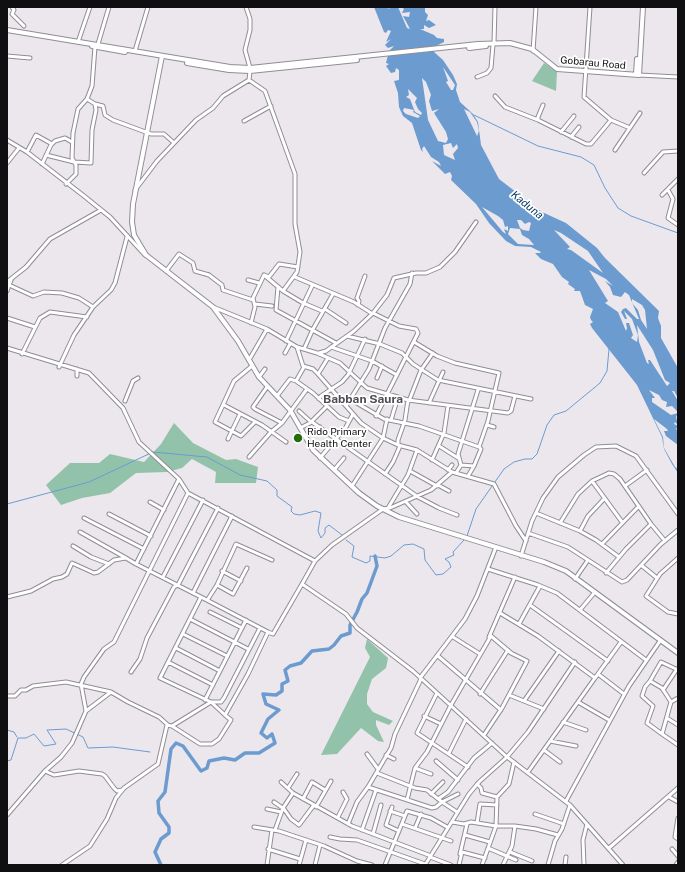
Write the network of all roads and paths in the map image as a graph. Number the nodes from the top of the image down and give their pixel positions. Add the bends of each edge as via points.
1 (12, 7) edge
2 (90, 7) edge
3 (108, 7) edge
4 (148, 7) edge
5 (246, 7) edge
6 (495, 7) edge
7 (536, 7) edge
8 (590, 7) edge
9 (642, 7) edge
10 (24, 26) dead end
11 (7, 31) edge
12 (78, 42) junction
13 (493, 44) junction
14 (97, 46) junction
15 (136, 51) junction
16 (533, 51) junction
17 (7, 56) edge
18 (162, 57) junction
19 (30, 58) dead end
20 (250, 70) junction
21 (585, 71) junction
22 (637, 74) junction
23 (678, 77) edge
24 (477, 78) dead end
25 (249, 80) junction
26 (495, 96) dead end
27 (87, 99) junction
28 (95, 104) junction
29 (543, 105) dead end
30 (271, 106) junction
31 (640, 113) dead end
32 (574, 116) dead end
33 (538, 120) junction
34 (611, 120) junction
35 (244, 121) dead end
36 (579, 127) dead end
37 (630, 128) junction
38 (561, 132) junction
39 (146, 133) junction
40 (571, 137) junction
41 (7, 140) edge
42 (72, 142) junction
43 (174, 142) junction
44 (52, 144) junction
45 (19, 148) junction
46 (615, 150) dead end
47 (678, 151) edge
48 (27, 152) junction
49 (46, 155) junction
50 (7, 162) edge
51 (74, 162) junction
52 (42, 164) junction
53 (644, 173) dead end
54 (678, 179) edge
55 (66, 184) junction
56 (135, 190) junction
57 (668, 190) junction
58 (662, 195) dead end
59 (101, 210) junction
60 (476, 222) dead end
61 (678, 225) edge
62 (127, 236) junction
63 (146, 255) junction
64 (298, 267) junction
65 (166, 271) junction
66 (412, 273) junction
67 (264, 276) junction
68 (365, 276) dead end
69 (295, 277) junction
70 (248, 280) dead end
71 (260, 283) junction
72 (8, 284) edge
73 (312, 286) junction
74 (278, 287) junction
75 (7, 291) edge
76 (284, 291) junction
77 (333, 294) junction
78 (253, 300) junction
79 (303, 303) junction
80 (255, 304) junction
81 (358, 305) junction
82 (213, 306) junction
83 (272, 306) dead end
84 (93, 307) junction
85 (325, 309) junction
86 (372, 313) junction
87 (87, 317) junction
88 (7, 318) edge
89 (294, 322) junction
90 (389, 322) junction
91 (252, 323) junction
92 (346, 323) dead end
93 (35, 327) junction
94 (266, 329) junction
95 (313, 329) junction
96 (347, 336) junction
97 (365, 339) junction
98 (286, 341) junction
99 (414, 342) junction
100 (336, 343) junction
101 (290, 344) junction
102 (380, 344) junction
103 (297, 347) junction
104 (331, 347) junction
105 (7, 348) edge
106 (304, 349) junction
107 (285, 353) dead end
108 (320, 353) junction
109 (433, 353) junction
110 (22, 354) junction
111 (357, 356) junction
112 (406, 357) junction
113 (328, 358) junction
114 (249, 360) junction
115 (372, 361) junction
116 (60, 366) junction
117 (252, 366) junction
118 (382, 366) junction
119 (304, 367) junction
120 (77, 369) junction
121 (265, 369) dead end
122 (422, 370) junction
123 (349, 371) junction
124 (443, 372) dead end
125 (318, 374) junction
126 (398, 375) junction
127 (76, 376) dead end
128 (259, 377) junction
129 (138, 378) dead end
130 (377, 378) dead end
131 (296, 380) junction
132 (438, 380) junction
133 (359, 383) junction
134 (267, 387) junction
135 (307, 389) junction
136 (333, 390) junction
137 (478, 390) junction
138 (496, 392) junction
139 (387, 395) junction
140 (277, 396) junction
141 (515, 396) junction
142 (398, 397) junction
143 (319, 399) junction
144 (350, 399) junction
145 (531, 399) dead end
146 (409, 400) junction
147 (125, 401) dead end
148 (429, 403) junction
149 (224, 406) junction
150 (327, 406) junction
151 (346, 406) junction
152 (448, 406) junction
153 (472, 408) junction
154 (290, 410) junction
155 (299, 411) dead end
156 (491, 411) junction
157 (240, 414) junction
158 (353, 414) junction
159 (376, 416) junction
160 (389, 420) junction
161 (349, 421) junction
162 (255, 422) junction
163 (311, 422) junction
164 (282, 423) junction
165 (404, 423) junction
166 (487, 425) junction
167 (320, 427) junction
168 (494, 427) dead end
169 (300, 428) junction
170 (232, 432) junction
171 (271, 432) junction
172 (315, 433) dead end
173 (444, 433) junction
174 (383, 438) junction
175 (228, 439) dead end
176 (337, 439) junction
177 (462, 441) junction
178 (286, 442) dead end
179 (400, 446) junction
180 (439, 446) junction
181 (479, 447) junction
182 (417, 450) junction
183 (249, 457) dead end
184 (320, 458) junction
185 (344, 458) dead end
186 (458, 458) junction
187 (432, 460) junction
188 (369, 463) junction
189 (452, 465) dead end
190 (461, 465) junction
191 (474, 466) junction
192 (334, 470) junction
193 (646, 470) junction
194 (410, 471) junction
195 (452, 472) junction
196 (385, 474) junction
197 (468, 476) junction
198 (178, 479) junction
199 (592, 481) junction
200 (438, 485) junction
201 (352, 486) junction
202 (402, 486) junction
203 (625, 486) junction
204 (449, 491) dead end
205 (188, 493) junction
206 (418, 497) junction
207 (604, 499) junction
208 (203, 500) junction
209 (150, 502) dead end
210 (406, 502) junction
211 (639, 506) junction
212 (218, 508) junction
213 (388, 508) junction
214 (383, 509) junction
215 (164, 510) junction
216 (536, 513) junction
217 (109, 514) dead end
218 (417, 514) dead end
219 (678, 514) edge
220 (457, 515) dead end
221 (232, 516) junction
222 (84, 518) dead end
223 (622, 522) junction
224 (560, 523) junction
225 (651, 524) junction
226 (580, 530) junction
227 (678, 530) edge
228 (80, 532) dead end
229 (528, 533) junction
230 (151, 536) junction
231 (526, 541) junction
232 (665, 541) junction
233 (602, 544) junction
234 (73, 546) dead end
235 (496, 548) junction
236 (144, 549) junction
237 (521, 556) junction
238 (619, 557) junction
239 (126, 558) junction
240 (678, 558) edge
241 (272, 560) dead end
242 (588, 560) junction
243 (315, 561) junction
244 (109, 564) junction
245 (136, 564) junction
246 (641, 565) junction
247 (247, 568) dead end
248 (488, 569) junction
249 (149, 571) junction
250 (222, 571) junction
251 (606, 573) junction
252 (515, 577) junction
253 (163, 578) junction
254 (657, 578) junction
255 (576, 579) junction
256 (241, 581) junction
257 (302, 584) junction
258 (178, 585) junction
259 (217, 585) junction
260 (540, 586) junction
261 (595, 592) junction
262 (193, 593) junction
263 (7, 597) edge
264 (201, 597) junction
265 (208, 600) junction
266 (530, 605) junction
267 (580, 610) junction
268 (210, 612) dead end
269 (500, 613) junction
270 (678, 614) edge
271 (190, 619) junction
272 (246, 620) junction
273 (519, 624) junction
274 (242, 628) junction
275 (260, 628) junction
276 (268, 632) junction
277 (183, 634) junction
278 (453, 636) junction
279 (489, 637) junction
280 (660, 641) junction
281 (621, 642) junction
282 (235, 643) junction
283 (176, 648) junction
284 (248, 650) junction
285 (508, 650) junction
286 (559, 651) junction
287 (480, 654) junction
288 (678, 654) edge
289 (227, 656) junction
290 (438, 656) junction
291 (646, 660) junction
292 (608, 661) junction
293 (168, 662) junction
294 (575, 662) junction
295 (677, 670) edge
296 (220, 671) junction
297 (131, 672) dead end
298 (598, 674) junction
299 (421, 678) junction
300 (595, 678) junction
301 (466, 681) junction
302 (650, 682) junction
303 (82, 684) junction
304 (213, 685) junction
305 (663, 690) junction
306 (112, 692) junction
307 (437, 693) junction
308 (480, 694) junction
309 (624, 694) junction
310 (509, 695) junction
311 (7, 696) edge
312 (678, 698) edge
313 (205, 700) junction
314 (524, 701) junction
315 (211, 702) junction
316 (578, 702) junction
317 (671, 702) junction
318 (451, 705) junction
319 (544, 709) junction
320 (501, 710) junction
321 (86, 711) junction
322 (225, 714) junction
323 (424, 716) junction
324 (666, 718) junction
325 (466, 719) junction
326 (609, 720) junction
327 (563, 722) junction
328 (441, 724) junction
329 (170, 725) junction
330 (678, 726) edge
331 (586, 730) dead end
332 (662, 734) junction
333 (484, 735) junction
334 (550, 741) junction
335 (432, 743) junction
336 (492, 743) junction
337 (678, 745) edge
338 (576, 746) dead end
339 (544, 750) junction
340 (367, 754) dead end
341 (448, 754) junction
342 (386, 755) junction
343 (507, 757) junction
344 (394, 759) dead end
345 (436, 761) dead end
346 (514, 762) junction
347 (560, 762) dead end
348 (468, 767) junction
349 (415, 768) junction
350 (45, 771) junction
351 (377, 771) junction
352 (528, 772) junction
353 (297, 774) dead end
354 (431, 774) dead end
355 (458, 780) junction
356 (331, 781) dead end
357 (281, 782) dead end
358 (443, 782) dead end
359 (477, 784) junction
360 (409, 786) junction
361 (368, 787) junction
362 (288, 788) junction
363 (678, 788) edge
364 (122, 790) junction
365 (325, 790) junction
366 (376, 790) junction
367 (293, 792) junction
368 (343, 792) dead end
369 (431, 794) junction
370 (458, 794) dead end
371 (497, 796) junction
372 (669, 797) junction
373 (303, 799) junction
374 (438, 799) junction
375 (407, 800) junction
376 (566, 801) junction
377 (274, 802) dead end
378 (442, 802) junction
379 (678, 802) edge
380 (381, 805) dead end
381 (497, 805) junction
382 (570, 805) junction
383 (315, 806) junction
384 (392, 807) dead end
385 (267, 809) dead end
386 (282, 810) junction
387 (390, 811) junction
388 (457, 812) junction
389 (421, 814) junction
390 (535, 814) dead end
391 (7, 815) edge
392 (405, 816) junction
393 (338, 817) junction
394 (678, 818) edge
395 (452, 822) junction
396 (477, 823) junction
397 (348, 824) junction
398 (402, 824) junction
399 (467, 824) junction
400 (564, 824) junction
401 (587, 824) junction
402 (496, 826) junction
403 (515, 826) junction
404 (254, 827) dead end
405 (447, 827) junction
406 (415, 828) junction
407 (273, 830) junction
408 (362, 830) junction
409 (399, 831) junction
410 (373, 834) junction
411 (465, 835) junction
412 (558, 835) junction
413 (330, 837) dead end
414 (441, 837) junction
415 (678, 839) edge
416 (306, 840) junction
417 (451, 841) dead end
418 (395, 842) junction
419 (490, 842) junction
420 (320, 845) junction
421 (488, 848) junction
422 (609, 848) junction
423 (268, 849) junction
424 (672, 850) dead end
425 (390, 851) junction
426 (510, 852) junction
427 (460, 854) dead end
428 (678, 856) edge
429 (431, 857) junction
430 (507, 857) junction
431 (566, 857) dead end
432 (485, 858) junction
433 (300, 859) junction
434 (516, 860) dead end
435 (439, 861) junction
436 (532, 861) dead end
437 (678, 862) edge
438 (62, 865) edge
439 (267, 865) edge
440 (299, 865) edge
441 (315, 865) edge
442 (372, 865) edge
443 (385, 865) edge
444 (425, 865) edge
445 (438, 865) edge
446 (449, 865) edge
447 (459, 865) edge
448 (482, 865) edge
449 (503, 865) edge
450 (548, 865) edge
451 (565, 865) edge
452 (584, 865) edge
453 (623, 865) edge
454 (676, 865) edge

1 - 10 street via 12,14
2 - 12 street
3 - 14 street
4 - 15 street
5 - 20 street via 250,30 245,50
6 - 13 street
7 - 16 street
8 - 21 street
9 - 22 main road
11 - 12 main road
11 - 14 main road
12 - 14 main road
13 - 16 main road
13 - 20 main road
13 - 24 street via 491,68
14 - 15 main road
14 - 18 main road
14 - 27 street via 94,74
15 - 18 main road
16 - 21 main road, Gobarau Road via 557,69
17 - 19 street
18 - 20 main road
18 - 39 main road
20 - 25 street
21 - 22 main road, Gobarau Road
21 - 34 street via 584,97
22 - 23 street, Gobarau Road
25 - 30 street via 265,91
25 - 43 street via 223,96
26 - 33 street via 505,107
27 - 28 street
27 - 42 street via 77,111
28 - 39 street via 103,106 105,115 113,120
28 - 51 street via 92,162
29 - 33 street
30 - 35 street
30 - 64 street via 295,174 295,224 300,252
31 - 37 street
32 - 38 street
33 - 38 street
34 - 37 street
34 - 40 street via 591,144
36 - 40 street
37 - 46 street
38 - 40 street
39 - 43 street via 164,134
39 - 56 main road
41 - 45 street
42 - 44 street via 65,138
42 - 51 street
43 - 56 street
44 - 48 street via 36,135
44 - 49 street
45 - 48 street
45 - 50 street
47 - 53 street via 663,152
48 - 52 street
49 - 51 street
49 - 52 street
51 - 55 street via 76,174
52 - 55 street
54 - 57 street
55 - 59 street
56 - 63 main road via 132,228
57 - 58 street
57 - 61 street via 673,199 668,218
59 - 62 street
59 - 72 street via 50,239
60 - 66 street via 455,252 440,267 426,273
62 - 63 street
62 - 84 street via 115,283
63 - 65 main road
64 - 67 street via 278,264 269,277
64 - 69 street
65 - 78 street via 179,254 193,263 195,271 209,275 222,284 223,290
65 - 82 main road
66 - 86 street via 394,278 387,295
66 - 90 street via 410,284
67 - 71 street
67 - 74 street
68 - 81 street via 357,298
69 - 73 street
69 - 76 street
70 - 71 street
71 - 78 street
72 - 75 street
72 - 84 street via 33,296 44,292 72,295
73 - 77 street
73 - 79 street
74 - 76 street
74 - 89 street via 276,310
76 - 79 street
77 - 81 street
77 - 85 street
78 - 80 street
79 - 85 street via 322,311
79 - 89 street
80 - 83 street
80 - 91 street
81 - 86 street
82 - 91 street
82 - 114 main road
84 - 87 street
85 - 92 street
85 - 95 street
86 - 90 street
86 - 96 street
87 - 93 street via 50,312 40,318
87 - 116 street via 74,335
88 - 93 street
89 - 95 street
89 - 98 street
90 - 99 street via 416,329 418,333
90 - 102 street
91 - 94 street
93 - 110 street
94 - 98 street
94 - 114 street
95 - 100 street
95 - 106 street
96 - 97 street
96 - 100 street
97 - 102 street
97 - 111 street
98 - 101 street
99 - 109 street
99 - 112 street
100 - 104 street
101 - 103 street
101 - 107 street
102 - 112 street
102 - 115 street
103 - 106 street
103 - 119 street
104 - 108 street
104 - 111 street
105 - 110 street
106 - 108 street
108 - 113 street
109 - 122 street
109 - 138 street via 455,363 499,373
110 - 116 street
111 - 115 street
111 - 123 street
112 - 122 street
112 - 126 street
113 - 123 street via 340,363
113 - 125 street
114 - 117 main road
115 - 118 street
115 - 133 street
116 - 120 street
117 - 128 main road
117 - 149 street via 234,381
118 - 126 street
118 - 130 street
119 - 125 street via 313,368
119 - 131 street
120 - 127 street
120 - 198 street via 92,375 124,408 136,438
121 - 128 street
122 - 132 street
122 - 146 street
123 - 133 street
123 - 136 street
124 - 132 street
125 - 136 street
126 - 139 street
128 - 134 main road
129 - 147 street via 133,381
131 - 135 street
131 - 140 street via 290,379
132 - 137 street
132 - 148 street
133 - 139 street
133 - 144 street
134 - 140 main road
134 - 164 street via 253,407
135 - 143 street
135 - 154 street via 300,401
136 - 143 street
136 - 151 street
137 - 138 street
137 - 153 street
138 - 141 street
138 - 156 street
139 - 142 street
139 - 159 street
140 - 154 main road
141 - 145 street
141 - 156 street via 510,412
142 - 146 street
142 - 160 street
143 - 150 street
144 - 151 street
144 - 159 street
146 - 148 street
146 - 165 street
148 - 152 street
149 - 157 street
149 - 170 street via 215,424
150 - 161 street via 339,417
150 - 163 street
151 - 158 street
152 - 153 street
152 - 173 street
153 - 156 street
153 - 177 street
154 - 164 street
154 - 169 main road
155 - 163 street
156 - 166 street
157 - 162 street
157 - 170 street
158 - 161 street
158 - 174 street
159 - 160 street
160 - 165 street
160 - 174 street
161 - 176 street
162 - 170 street via 241,436
162 - 171 street
163 - 167 street
163 - 169 street
164 - 171 street
165 - 173 street
165 - 179 street via 398,440
166 - 168 street
166 - 181 street
167 - 172 street
167 - 176 street
169 - 184 main road via 308,444
170 - 175 street
171 - 178 street
171 - 183 street
173 - 177 street
173 - 180 street
174 - 179 street
174 - 188 street
176 - 184 street
176 - 188 street
177 - 181 street
177 - 186 street
179 - 182 street
179 - 196 street
180 - 186 street
180 - 187 street
181 - 191 street via 481,449
182 - 187 street
182 - 194 street
184 - 192 main road
185 - 192 street
186 - 190 street
187 - 195 street
188 - 196 street
188 - 201 street
189 - 195 street
190 - 191 street
190 - 195 street
191 - 197 street
192 - 201 main road
193 - 203 street
193 - 216 street via 636,456 622,448 596,447 558,477 542,498
193 - 219 street
194 - 200 street
194 - 202 street
195 - 197 street
195 - 200 street
196 - 202 street
197 - 231 street via 495,485
198 - 205 street
198 - 215 street
199 - 203 street via 609,473 614,474
199 - 207 street
199 - 224 street via 578,494
200 - 204 street
200 - 206 street
201 - 214 main road
202 - 206 street
202 - 213 street
203 - 211 street
205 - 208 street
205 - 249 street
206 - 210 street
206 - 220 street
207 - 223 street
207 - 226 street via 588,516
208 - 212 street
208 - 253 street
209 - 215 street
210 - 213 street
210 - 218 street
211 - 223 street
211 - 225 street
212 - 221 street
212 - 258 street
213 - 214 street
214 - 235 main road via 403,520
214 - 243 street via 332,545
215 - 230 street
216 - 224 street
216 - 229 street
217 - 230 street
221 - 243 street
221 - 262 street
222 - 236 street
223 - 233 street
224 - 226 street
225 - 232 street
225 - 238 street
226 - 233 street
227 - 232 street
228 - 239 street
229 - 231 street
229 - 242 street via 568,548
230 - 236 street
231 - 237 street
232 - 246 street
233 - 238 street
234 - 244 street
235 - 237 main road
235 - 248 street
236 - 245 street
237 - 255 main road
238 - 251 street
239 - 244 street via 114,560
239 - 245 street
240 - 254 street
241 - 250 street via 236,544
242 - 251 street
242 - 255 street
243 - 257 street
244 - 263 street via 94,573 72,563 67,574 62,577 31,591
245 - 249 street
246 - 251 street via 625,582
246 - 254 street
247 - 256 street
248 - 252 street
248 - 278 street via 465,619
249 - 253 street
249 - 303 street via 114,642 104,649 84,677
250 - 256 street
250 - 259 street
252 - 260 street
252 - 269 street
253 - 258 street
254 - 270 street via 647,597 672,614
255 - 261 main road
256 - 259 street via 233,594
257 - 276 street via 273,634
257 - 299 street via 346,614 357,628
258 - 262 street
258 - 297 street via 174,587 147,638 140,659
259 - 265 street
260 - 266 street
260 - 267 street via 557,593
261 - 267 street
261 - 280 main road
262 - 264 street
264 - 265 street
264 - 271 street
265 - 272 street
266 - 273 street
266 - 292 street
267 - 281 street
268 - 274 street
269 - 273 street
269 - 279 street
271 - 277 street
271 - 282 street
272 - 274 street
272 - 275 street
273 - 286 street
274 - 282 street
275 - 276 street
275 - 284 street
276 - 322 street
277 - 283 street
277 - 289 street
278 - 287 street
278 - 290 street
279 - 285 street
279 - 287 street
280 - 288 main road
280 - 291 street
281 - 291 street
281 - 292 street
282 - 284 street
282 - 289 street
283 - 293 street
283 - 296 street
284 - 315 street via 224,698 221,702
285 - 308 street
285 - 310 street via 527,661
286 - 294 street
286 - 314 street
287 - 301 street
289 - 296 street
290 - 299 street
290 - 301 street
291 - 309 street
292 - 298 street
293 - 304 street
293 - 313 street via 160,678
294 - 300 street
294 - 319 street
295 - 302 street via 661,662
295 - 305 street
296 - 304 street
298 - 300 street
298 - 309 street
299 - 307 street
299 - 342 street
300 - 316 street
301 - 308 street
301 - 318 street
302 - 305 street
302 - 332 street via 642,696 653,706 647,723
303 - 306 street
303 - 311 street via 66,682 33,686 21,690 15,696
303 - 321 street
304 - 313 street
305 - 317 street
306 - 321 street
306 - 329 street
307 - 318 street
307 - 323 street
308 - 320 street
309 - 326 street
310 - 314 street
310 - 320 street
312 - 317 street
313 - 315 street
314 - 319 street
315 - 322 street
315 - 329 street
316 - 326 street
316 - 327 street
317 - 324 street
318 - 325 street
318 - 328 street
319 - 343 street
320 - 333 street
321 - 350 street via 69,747
322 - 329 street via 231,720 220,739 212,744 200,744
323 - 328 street
323 - 335 street via 416,733
324 - 330 street
324 - 332 street
325 - 333 street
325 - 341 street
326 - 376 street
327 - 331 street
327 - 334 street
328 - 335 street
329 - 364 street via 165,729 158,764
332 - 337 street
333 - 336 street
334 - 338 street
334 - 339 street
335 - 341 street
335 - 349 street
336 - 343 street
336 - 348 street via 474,758
339 - 347 street
339 - 352 street
340 - 351 street
341 - 348 street
342 - 344 street
342 - 351 street
343 - 346 street
343 - 359 street
345 - 355 street
346 - 352 street
346 - 371 street via 509,784
348 - 355 street
349 - 354 street
349 - 360 street
350 - 364 street via 54,774 79,771 102,774 117,791
350 - 391 street
351 - 360 street
351 - 361 street
352 - 376 street
353 - 362 street
355 - 374 street
356 - 365 street
357 - 362 street
358 - 369 street
359 - 371 street via 482,793
359 - 388 street
360 - 369 street via 425,789
360 - 375 street
361 - 366 street
361 - 397 street via 357,802
362 - 367 street
363 - 372 street
364 - 438 street via 90,846
365 - 373 street via 312,782
365 - 383 street
366 - 375 street
366 - 408 street
367 - 373 street
367 - 386 street
368 - 393 street via 347,799
369 - 374 street
370 - 378 street
371 - 381 street
372 - 379 street
372 - 422 street
373 - 383 street
374 - 378 street
375 - 378 street via 432,808
376 - 382 street
377 - 386 street
378 - 388 street
380 - 410 street
381 - 396 street via 480,804
381 - 402 street
382 - 400 street
382 - 401 street
383 - 386 street via 299,825
383 - 393 street
384 - 387 street
385 - 386 street
386 - 407 street
387 - 392 street
387 - 409 street via 386,825
388 - 395 street
389 - 392 street via 407,811
389 - 405 street
389 - 406 street
390 - 400 street
392 - 398 street
393 - 397 street
394 - 415 street via 675,837
395 - 399 street
395 - 405 street
396 - 399 street
396 - 402 street
397 - 408 street
398 - 406 street
398 - 409 street
399 - 411 street
400 - 412 street
401 - 422 street
401 - 452 street via 583,840
402 - 403 street
402 - 419 street
403 - 412 street
403 - 426 street
404 - 407 street
405 - 414 street
406 - 414 street
407 - 416 street
407 - 423 street
408 - 410 street
409 - 418 street
410 - 418 street
411 - 419 street
411 - 427 street
412 - 450 street
413 - 425 street via 357,840
414 - 417 street
414 - 429 street
416 - 420 street
416 - 433 street
418 - 425 street
418 - 429 street
419 - 421 street
420 - 441 street
420 - 442 street
421 - 430 street
421 - 432 street
422 - 453 street
423 - 433 street
423 - 439 street
424 - 428 street
425 - 443 street
425 - 444 street
426 - 430 street
426 - 436 street
429 - 435 street
429 - 444 street
430 - 434 street
430 - 449 street
431 - 451 street
432 - 447 street via 462,852
432 - 448 street
433 - 440 street
435 - 445 street
435 - 446 street
437 - 454 street

